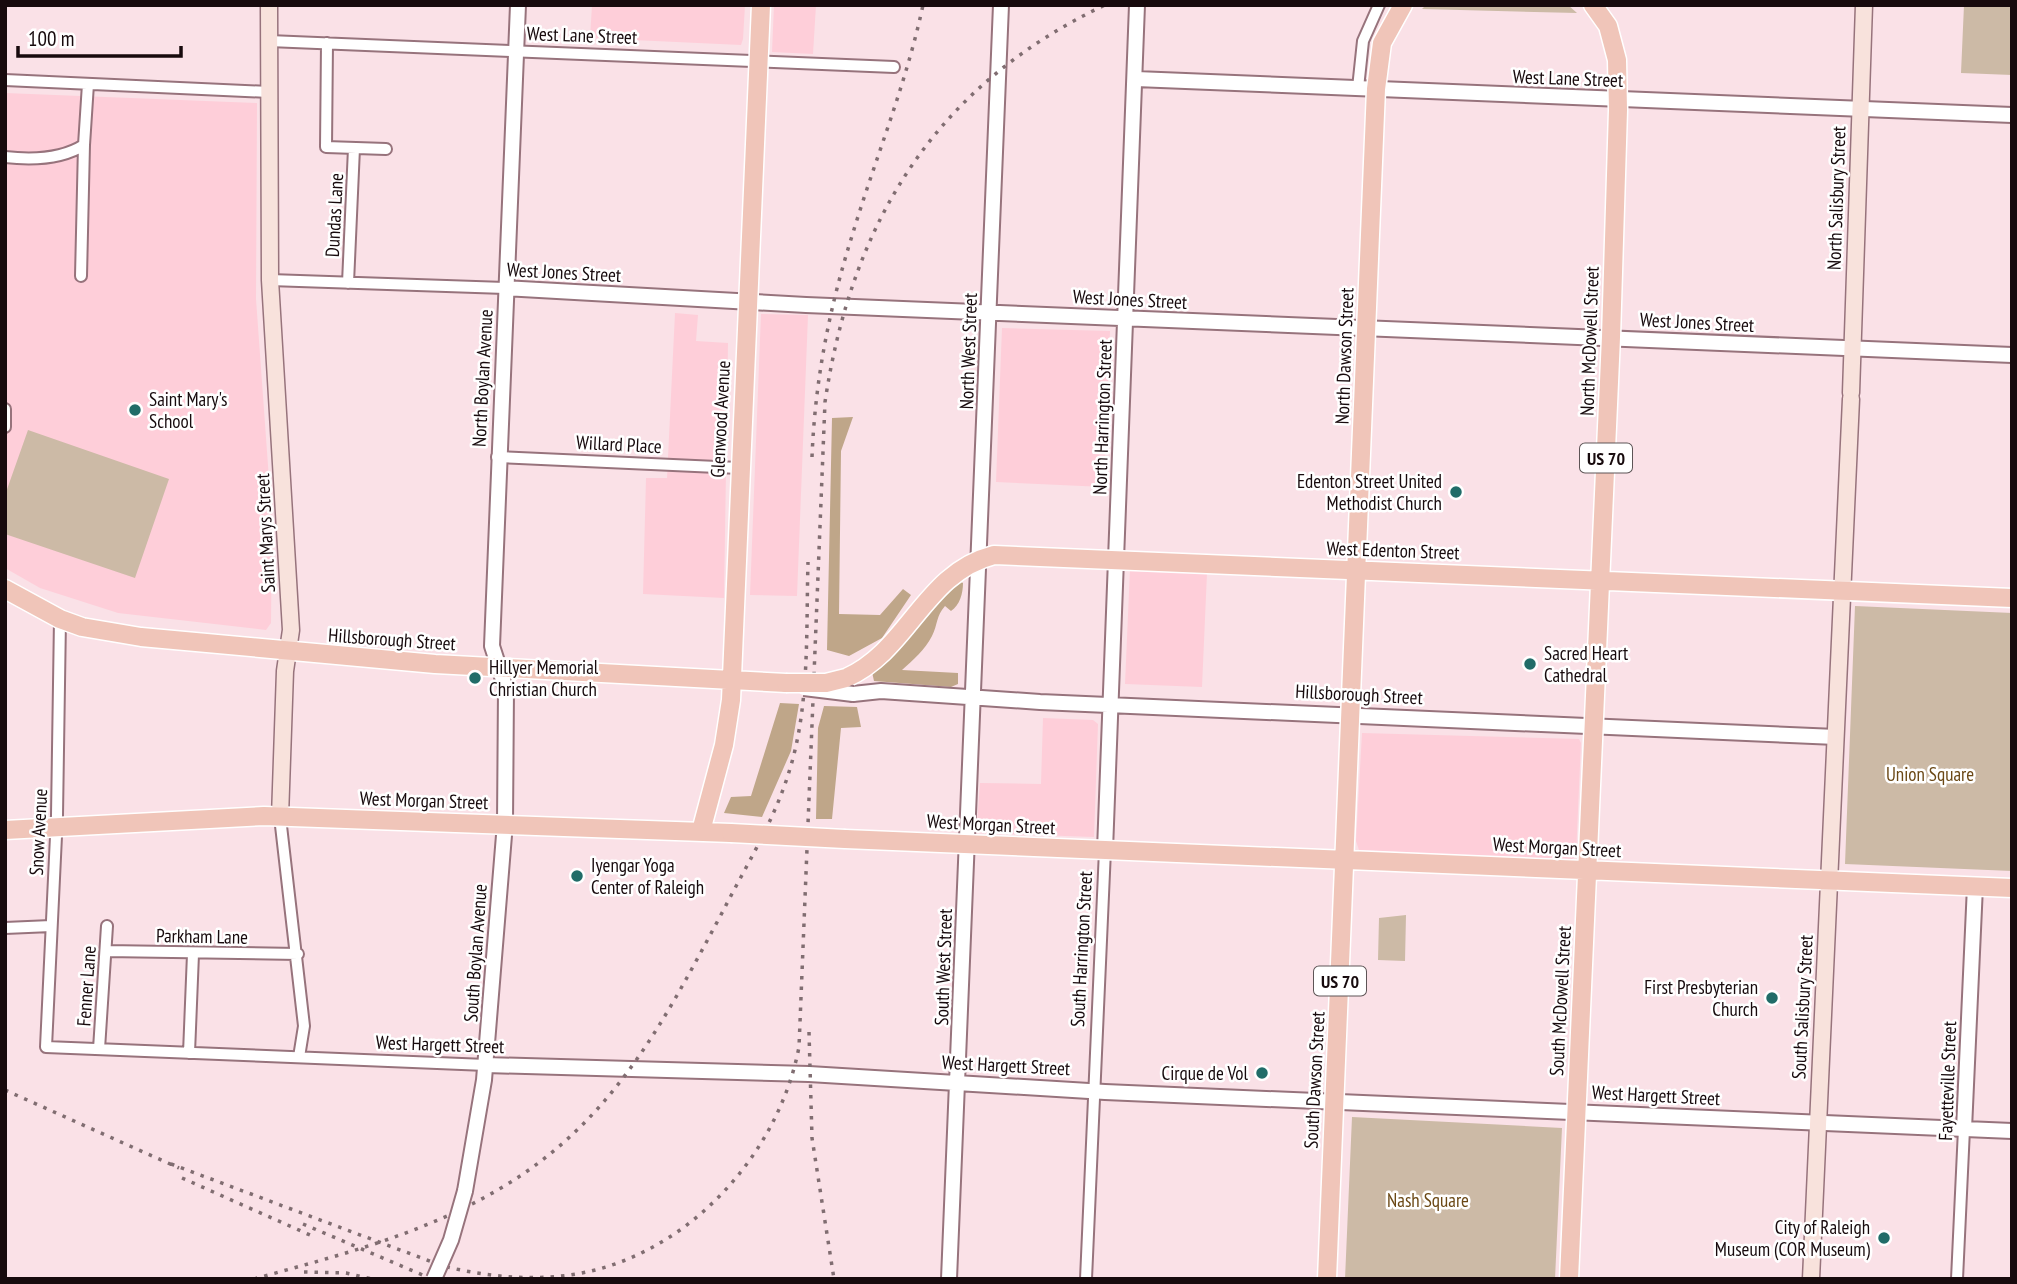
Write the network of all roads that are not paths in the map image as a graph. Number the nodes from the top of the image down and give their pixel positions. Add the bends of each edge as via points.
1 (269, 5) edge
2 (518, 5) edge
3 (761, 5) edge
4 (1001, 5) edge
5 (1137, 5) edge
6 (1380, 5) edge
7 (1403, 5) edge
8 (1593, 5) edge
9 (1864, 5) edge
10 (269, 41) junction
11 (327, 43) junction
12 (516, 51) junction
13 (757, 61) junction
14 (894, 67) dead end
15 (1136, 79) junction
16 (5, 80) edge
17 (88, 84) junction
18 (1367, 89) junction
19 (269, 92) junction
20 (1618, 99) junction
21 (1860, 109) junction
22 (2005, 115) edge
23 (84, 145) junction
24 (354, 148) junction
25 (386, 149) dead end
26 (5, 157) edge
27 (81, 276) dead end
28 (271, 280) junction
29 (348, 283) junction
30 (505, 288) junction
31 (747, 302) junction
32 (989, 311) junction
33 (1125, 319) junction
34 (1366, 327) junction
35 (1611, 337) junction
36 (1853, 347) junction
37 (2012, 355) edge
38 (5, 410) edge
39 (5, 427) edge
40 (498, 457) junction
41 (739, 468) junction
42 (1116, 559) junction
43 (978, 561) junction
44 (1356, 569) junction
45 (1600, 580) junction
46 (5, 589) edge
47 (1842, 590) junction
48 (2012, 598) edge
49 (60, 620) junction
50 (289, 651) junction
51 (499, 667) junction
52 (855, 674) junction
53 (732, 680) junction
54 (786, 683) junction
55 (881, 691) junction
56 (972, 699) junction
57 (1110, 704) junction
58 (1351, 715) junction
59 (1594, 726) junction
60 (1836, 737) junction
61 (280, 817) junction
62 (505, 823) junction
63 (57, 827) junction
64 (5, 830) edge
65 (701, 831) junction
66 (967, 844) junction
67 (1105, 850) junction
68 (1345, 861) junction
69 (1587, 870) junction
70 (1829, 879) junction
71 (1975, 886) junction
72 (2012, 888) edge
73 (51, 926) junction
74 (107, 926) dead end
75 (5, 928) edge
76 (106, 950) junction
77 (193, 954) junction
78 (298, 954) junction
79 (46, 1047) joint
80 (99, 1049) junction
81 (188, 1053) junction
82 (299, 1057) junction
83 (486, 1065) junction
84 (957, 1083) junction
85 (1094, 1090) junction
86 (1335, 1102) junction
87 (1576, 1111) junction
88 (1818, 1122) junction
89 (1964, 1129) junction
90 (2012, 1131) edge
91 (434, 1279) edge
92 (949, 1279) edge
93 (1086, 1279) edge
94 (1327, 1279) edge
95 (1569, 1279) edge
96 (1811, 1279) edge
97 (1957, 1279) edge

1 - 10 main road, Saint Marys Street
2 - 12 street, North Boylan Avenue
3 - 13 main road, Glenwood Avenue
4 - 32 street, North West Street
5 - 15 street, North Harrington Street
6 - 18 street, North Dawson Street via 1363,41
7 - 18 main road, North Dawson Street / US 70 via 1382,43
8 - 20 main road, North McDowell Street / US 70 via 1613,43
9 - 21 main road, North Salisbury Street
10 - 11 street, West Lane Street
10 - 19 main road, Saint Marys Street
11 - 12 street, West Lane Street
11 - 24 street, Dundas Lane via 326,147
12 - 13 street, West Lane Street
12 - 30 street, North Boylan Avenue
13 - 14 street, West Lane Street
13 - 31 main road, Glenwood Avenue
15 - 18 street, West Lane Street
15 - 33 street, North Harrington Street
16 - 17 street
17 - 19 street
17 - 23 street
18 - 20 street, West Lane Street
18 - 34 main road, North Dawson Street / US 70
19 - 28 main road, Saint Marys Street
20 - 21 street, West Lane Street
20 - 35 main road, North McDowell Street / US 70
21 - 22 street, West Lane Street
21 - 36 main road, North Salisbury Street
23 - 26 street via 68,153
23 - 27 street
24 - 25 street, Dundas Lane
24 - 29 street, Dundas Lane
28 - 29 street, West Jones Street
28 - 50 main road, Saint Marys Street
29 - 30 street, West Jones Street
30 - 31 street, West Jones Street
30 - 40 street, North Boylan Avenue
31 - 32 street, West Jones Street
31 - 41 main road, Glenwood Avenue
32 - 33 street, West Jones Street
32 - 43 street, North West Street
33 - 34 street, West Jones Street
33 - 42 street, North Harrington Street
34 - 35 street, West Jones Street
34 - 44 main road, North Dawson Street / US 70
35 - 36 street, West Jones Street
35 - 45 main road, North McDowell Street / US 70
36 - 37 street, West Jones Street
36 - 47 main road, North Salisbury Street
38 - 39 street
40 - 41 street, Willard Place
40 - 51 street, North Boylan Avenue via 492,651
41 - 53 main road, Glenwood Avenue
42 - 43 main road, West Edenton Street via 1009,554
42 - 44 main road, West Edenton Street
42 - 57 street, North Harrington Street
43 - 52 main road, West Edenton Street via 938,586 888,650
43 - 56 street, North West Street
44 - 45 main road, West Edenton Street
44 - 58 main road, North Dawson Street / US 70
45 - 47 main road, West Edenton Street
45 - 59 main road, North McDowell Street / US 70
46 - 49 main road, Hillsborough Street
47 - 48 main road, West Edenton Street
47 - 60 main road, North Salisbury Street
49 - 50 main road, Hillsborough Street via 141,637
49 - 63 street, Snow Avenue
50 - 51 main road, Hillsborough Street
50 - 61 main road, Saint Marys Street
51 - 53 main road, Hillsborough Street
51 - 62 street, South Boylan Avenue via 506,689
52 - 54 main road, Hillsborough Street, bridge via 826,683
52 - 55 street, Hillsborough Street
53 - 54 main road, Hillsborough Street
53 - 65 main road, Glenwood Avenue via 724,745
54 - 55 street, Hillsborough Street, bridge via 853,694
55 - 56 street, Hillsborough Street
56 - 57 street, Hillsborough Street
56 - 66 street, South West Street
57 - 58 street, Hillsborough Street
57 - 67 street, South Harrington Street
58 - 59 street, Hillsborough Street
58 - 68 main road, South Dawson Street / US 70
59 - 60 street, Hillsborough Street
59 - 69 main road, South McDowell Street / US 70
60 - 70 main road, South Salisbury Street
61 - 62 main road, West Morgan Street
61 - 63 main road, West Morgan Street
61 - 78 street, Saint Marys Street
62 - 65 main road, West Morgan Street
62 - 83 street, South Boylan Avenue
63 - 64 main road, West Morgan Street
63 - 73 street, Snow Avenue
65 - 66 main road, West Morgan Street, bridge
66 - 67 main road, West Morgan Street
66 - 84 street, South West Street
67 - 68 main road, West Morgan Street
67 - 85 street, South Harrington Street
68 - 69 main road, West Morgan Street
68 - 86 main road, South Dawson Street / US 70
69 - 70 main road, West Morgan Street
69 - 87 main road, South McDowell Street / US 70
70 - 71 main road, West Morgan Street
70 - 88 main road, South Salisbury Street
71 - 72 main road, West Morgan Street
71 - 89 street, Fayetteville Street
73 - 75 street
73 - 79 street, Snow Avenue
74 - 76 street, Fenner Lane
76 - 77 street, Parkham Lane
76 - 80 street, Fenner Lane
77 - 78 street, Parkham Lane
77 - 81 street
78 - 82 street, Saint Marys Street via 304,1026
79 - 80 street, West Hargett Street
80 - 81 street, West Hargett Street
81 - 82 street, West Hargett Street
82 - 83 street, West Hargett Street
83 - 84 street, West Hargett Street via 737,1071
83 - 91 street, South Boylan Avenue, bridge via 465,1191
84 - 85 street, West Hargett Street
84 - 92 street, South West Street
85 - 86 street, West Hargett Street
85 - 93 street, South Harrington Street
86 - 87 street, West Hargett Street
86 - 94 main road, South Dawson Street / US 70
87 - 88 street, West Hargett Street
87 - 95 main road, South McDowell Street / US 70
88 - 89 street, West Hargett Street
88 - 96 main road, South Salisbury Street
89 - 90 street, West Hargett Street
89 - 97 street, Fayetteville Street

